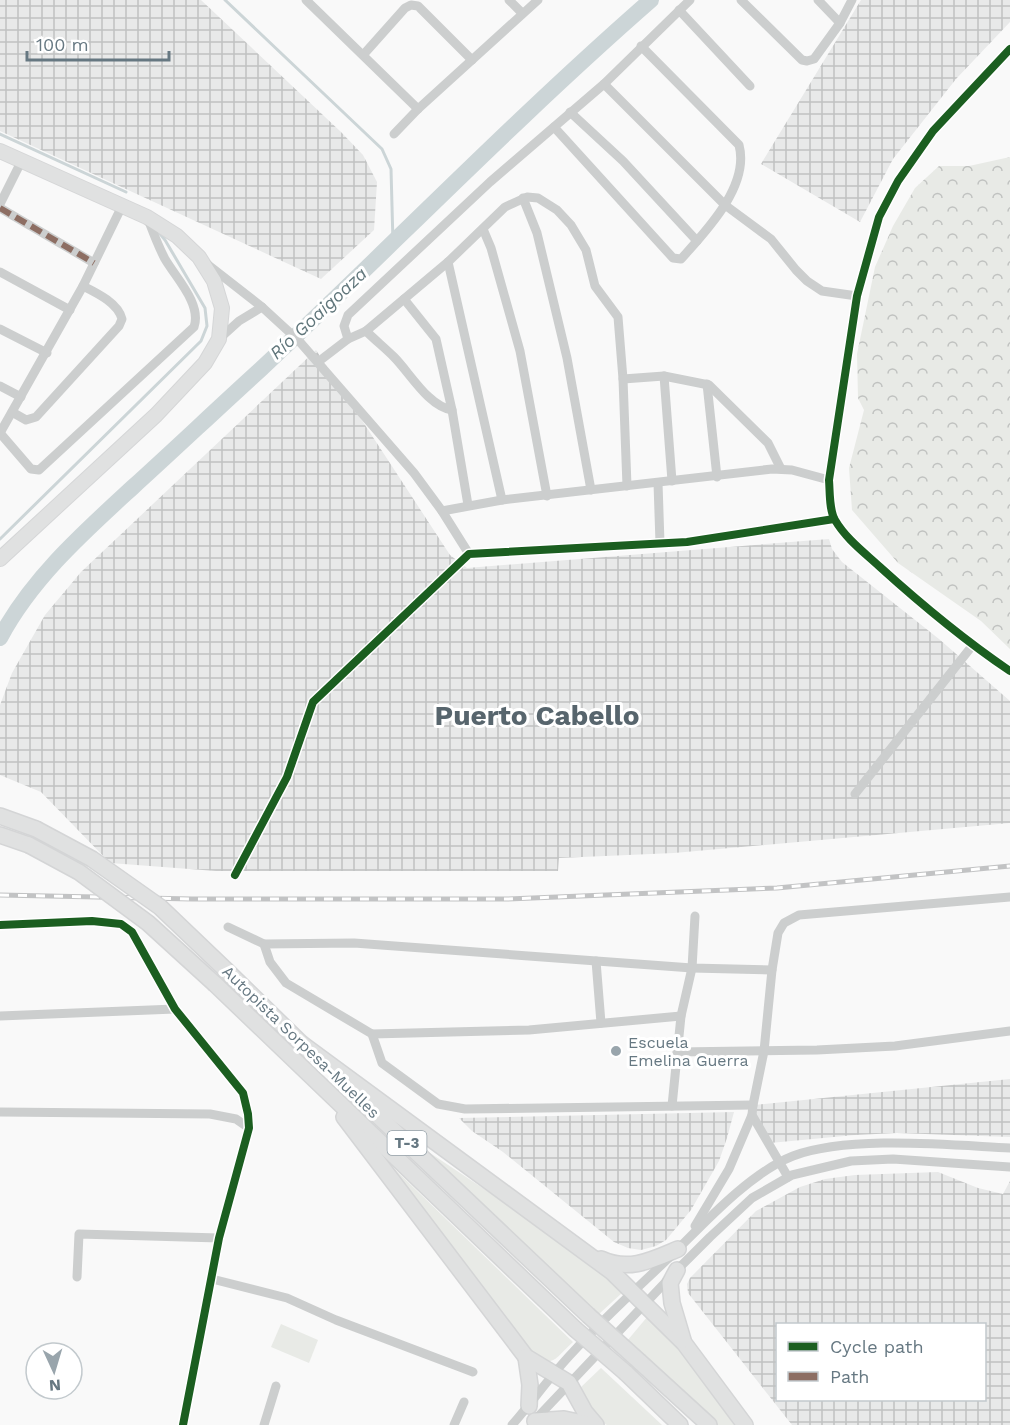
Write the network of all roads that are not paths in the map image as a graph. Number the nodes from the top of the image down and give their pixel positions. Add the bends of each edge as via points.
1 (306, 0) edge
2 (509, 0) edge
3 (538, 0) edge
4 (690, 0) edge
5 (741, 0) edge
6 (818, 0) edge
7 (852, 0) edge
8 (679, 10) junction
9 (522, 13) junction
10 (840, 22) junction
11 (641, 46) junction
12 (1010, 49) edge
13 (364, 54) junction
14 (472, 60) junction
15 (604, 84) junction
16 (750, 86) dead end
17 (418, 109) junction
18 (570, 112) junction
19 (554, 127) junction
20 (394, 134) dead end
21 (0, 151) edge
22 (21, 162) junction
23 (523, 198) junction
24 (0, 204) edge
25 (725, 205) junction
26 (122, 206) junction
27 (0, 208) edge
28 (147, 217) junction
29 (483, 229) junction
30 (697, 242) junction
31 (199, 257) junction
32 (448, 262) junction
33 (94, 263) junction
34 (0, 272) edge
35 (83, 286) junction
36 (857, 296) junction
37 (404, 299) junction
38 (262, 307) junction
39 (70, 310) junction
40 (0, 329) edge
41 (366, 331) junction
42 (219, 339) junction
43 (348, 339) junction
44 (46, 353) junction
45 (318, 362) junction
46 (664, 376) junction
47 (623, 379) junction
48 (707, 384) junction
49 (0, 386) edge
50 (21, 397) junction
51 (452, 410) junction
52 (12, 412) junction
53 (0, 433) edge
54 (781, 469) junction
55 (717, 477) junction
56 (829, 480) junction
57 (672, 481) junction
58 (658, 483) junction
59 (627, 486) junction
60 (591, 490) junction
61 (547, 496) junction
62 (502, 500) junction
63 (468, 505) junction
64 (442, 511) junction
65 (834, 519) junction
66 (660, 543) junction
67 (469, 554) junction
68 (0, 559) edge
69 (972, 646) junction
70 (1010, 671) edge
71 (855, 794) dead end
72 (0, 816) edge
73 (0, 836) edge
74 (235, 875) dead end
75 (1010, 897) edge
76 (695, 916) dead end
77 (0, 925) edge
78 (228, 927) dead end
79 (264, 944) junction
80 (596, 961) junction
81 (692, 968) junction
82 (772, 970) junction
83 (175, 1009) junction
84 (0, 1016) edge
85 (681, 1016) junction
86 (601, 1023) junction
87 (1010, 1031) edge
88 (372, 1034) junction
89 (302, 1044) junction
90 (764, 1051) junction
91 (677, 1052) junction
92 (314, 1076) junction
93 (753, 1104) junction
94 (672, 1106) junction
95 (0, 1112) edge
96 (752, 1115) junction
97 (249, 1128) junction
98 (986, 1147) junction
99 (1010, 1148) edge
100 (780, 1162) junction
101 (986, 1166) junction
102 (1010, 1167) edge
103 (788, 1177) junction
104 (690, 1236) junction
105 (219, 1238) junction
106 (678, 1249) junction
107 (585, 1252) junction
108 (677, 1270) junction
109 (77, 1277) dead end
110 (212, 1279) junction
111 (633, 1291) junction
112 (646, 1304) junction
113 (684, 1343) junction
114 (526, 1357) junction
115 (473, 1372) dead end
116 (554, 1373) junction
117 (569, 1383) junction
118 (276, 1386) dead end
119 (464, 1402) dead end
120 (529, 1406) junction
121 (533, 1423) edge
122 (183, 1425) edge
123 (264, 1425) edge
124 (454, 1425) edge
125 (512, 1425) edge
126 (594, 1425) edge
127 (680, 1425) edge
128 (709, 1425) edge
129 (745, 1425) edge

1 - 13 street
2 - 9 street
3 - 9 street
4 - 8 street
5 - 10 street via 802,60 814,59
6 - 10 street
7 - 10 street
8 - 11 street
8 - 16 street
9 - 14 street
11 - 15 street
11 - 25 street via 739,146 741,166
12 - 36 street via 933,131 898,181 879,217
13 - 14 street via 411,5 418,6
13 - 17 street
14 - 17 street
15 - 18 street
15 - 25 street
17 - 20 street
18 - 19 street
18 - 30 street
19 - 30 street via 673,258 681,259
19 - 43 street via 348,315 344,326
21 - 22 main road
22 - 24 street
22 - 26 main road
23 - 29 street via 506,207
23 - 47 street via 538,198 556,210 586,250 593,282 618,317
23 - 60 street via 537,233 567,358
25 - 30 street
25 - 36 street via 771,239 807,281 822,291
26 - 28 main road
26 - 33 street
27 - 33 street
28 - 31 main road via 177,236
28 - 53 street via 164,258 193,306 194,327 39,470 31,469
29 - 32 street
29 - 61 street via 520,351
31 - 38 street
31 - 42 main road via 214,281 222,308
32 - 37 street
32 - 62 street
33 - 35 street
34 - 39 street
35 - 39 street
35 - 52 street via 119,311 119,326 36,417 26,420
36 - 56 street
37 - 41 street
37 - 51 street via 436,339
38 - 42 street
38 - 45 street
39 - 44 street
40 - 44 street
41 - 43 street
41 - 51 street via 439,405
42 - 68 main road via 205,363 156,415
43 - 45 street
44 - 50 street
45 - 64 street
46 - 47 street
46 - 48 street
46 - 57 street
47 - 59 street
48 - 54 street via 768,443
48 - 55 street
49 - 50 street
50 - 52 street
51 - 63 street
52 - 53 street
54 - 55 street
54 - 56 street
55 - 57 street
56 - 65 street
57 - 58 street
58 - 59 street
58 - 66 street
59 - 60 street
60 - 61 street
61 - 62 street
62 - 63 street
63 - 64 street
64 - 67 street
65 - 66 street
65 - 69 street via 870,558
66 - 67 street
67 - 74 street via 313,702 287,777
69 - 70 street
69 - 71 street
72 - 89 main road, Autopista Sorpesa-Muelles / T-3, bridge via 36,829 92,859 160,907
73 - 92 main road, Autopista Sorpesa-Muelles / T-3, bridge via 29,845 79,872 148,923
75 - 82 street via 799,915 784,923 778,933
76 - 81 street
77 - 83 street via 92,921 121,924 132,932
78 - 79 street
79 - 80 street via 354,943
79 - 88 street via 270,962 286,983
80 - 81 street
80 - 86 street
81 - 82 street
81 - 85 street
82 - 90 street
83 - 84 street
83 - 97 street via 243,1093
85 - 86 street
85 - 91 street
86 - 88 street via 529,1030
87 - 90 street via 895,1046
88 - 94 street via 382,1063 438,1104 465,1109
89 - 107 main road
89 - 128 main road, Autopista Sorpesa-Muelles / T-3, bridge
90 - 91 street
90 - 93 street
91 - 94 street
92 - 114 main road
92 - 127 main road, Autopista Sorpesa-Muelles / T-3, bridge
93 - 94 street
93 - 96 street
95 - 97 street via 210,1114 236,1119
96 - 100 street
96 - 104 street via 729,1169
97 - 105 street
98 - 99 street
98 - 100 street via 840,1146
98 - 101 street
100 - 103 street
100 - 104 street via 744,1187
101 - 102 street
101 - 103 street via 894,1159 851,1161
103 - 108 street via 752,1198
104 - 106 street
105 - 109 street via 79,1234
105 - 110 street
106 - 107 main road via 628,1266 613,1265
106 - 111 street
107 - 111 main road
108 - 112 street
108 - 113 main road via 670,1283
110 - 115 street via 287,1298
110 - 122 street
111 - 112 main road
111 - 116 street
112 - 113 main road
112 - 117 street
113 - 129 main road
114 - 116 main road
114 - 120 main road
116 - 117 main road
116 - 120 street
117 - 121 street
117 - 126 main road
118 - 123 street
119 - 124 street
120 - 125 street
121 - 126 main road via 564,1419

